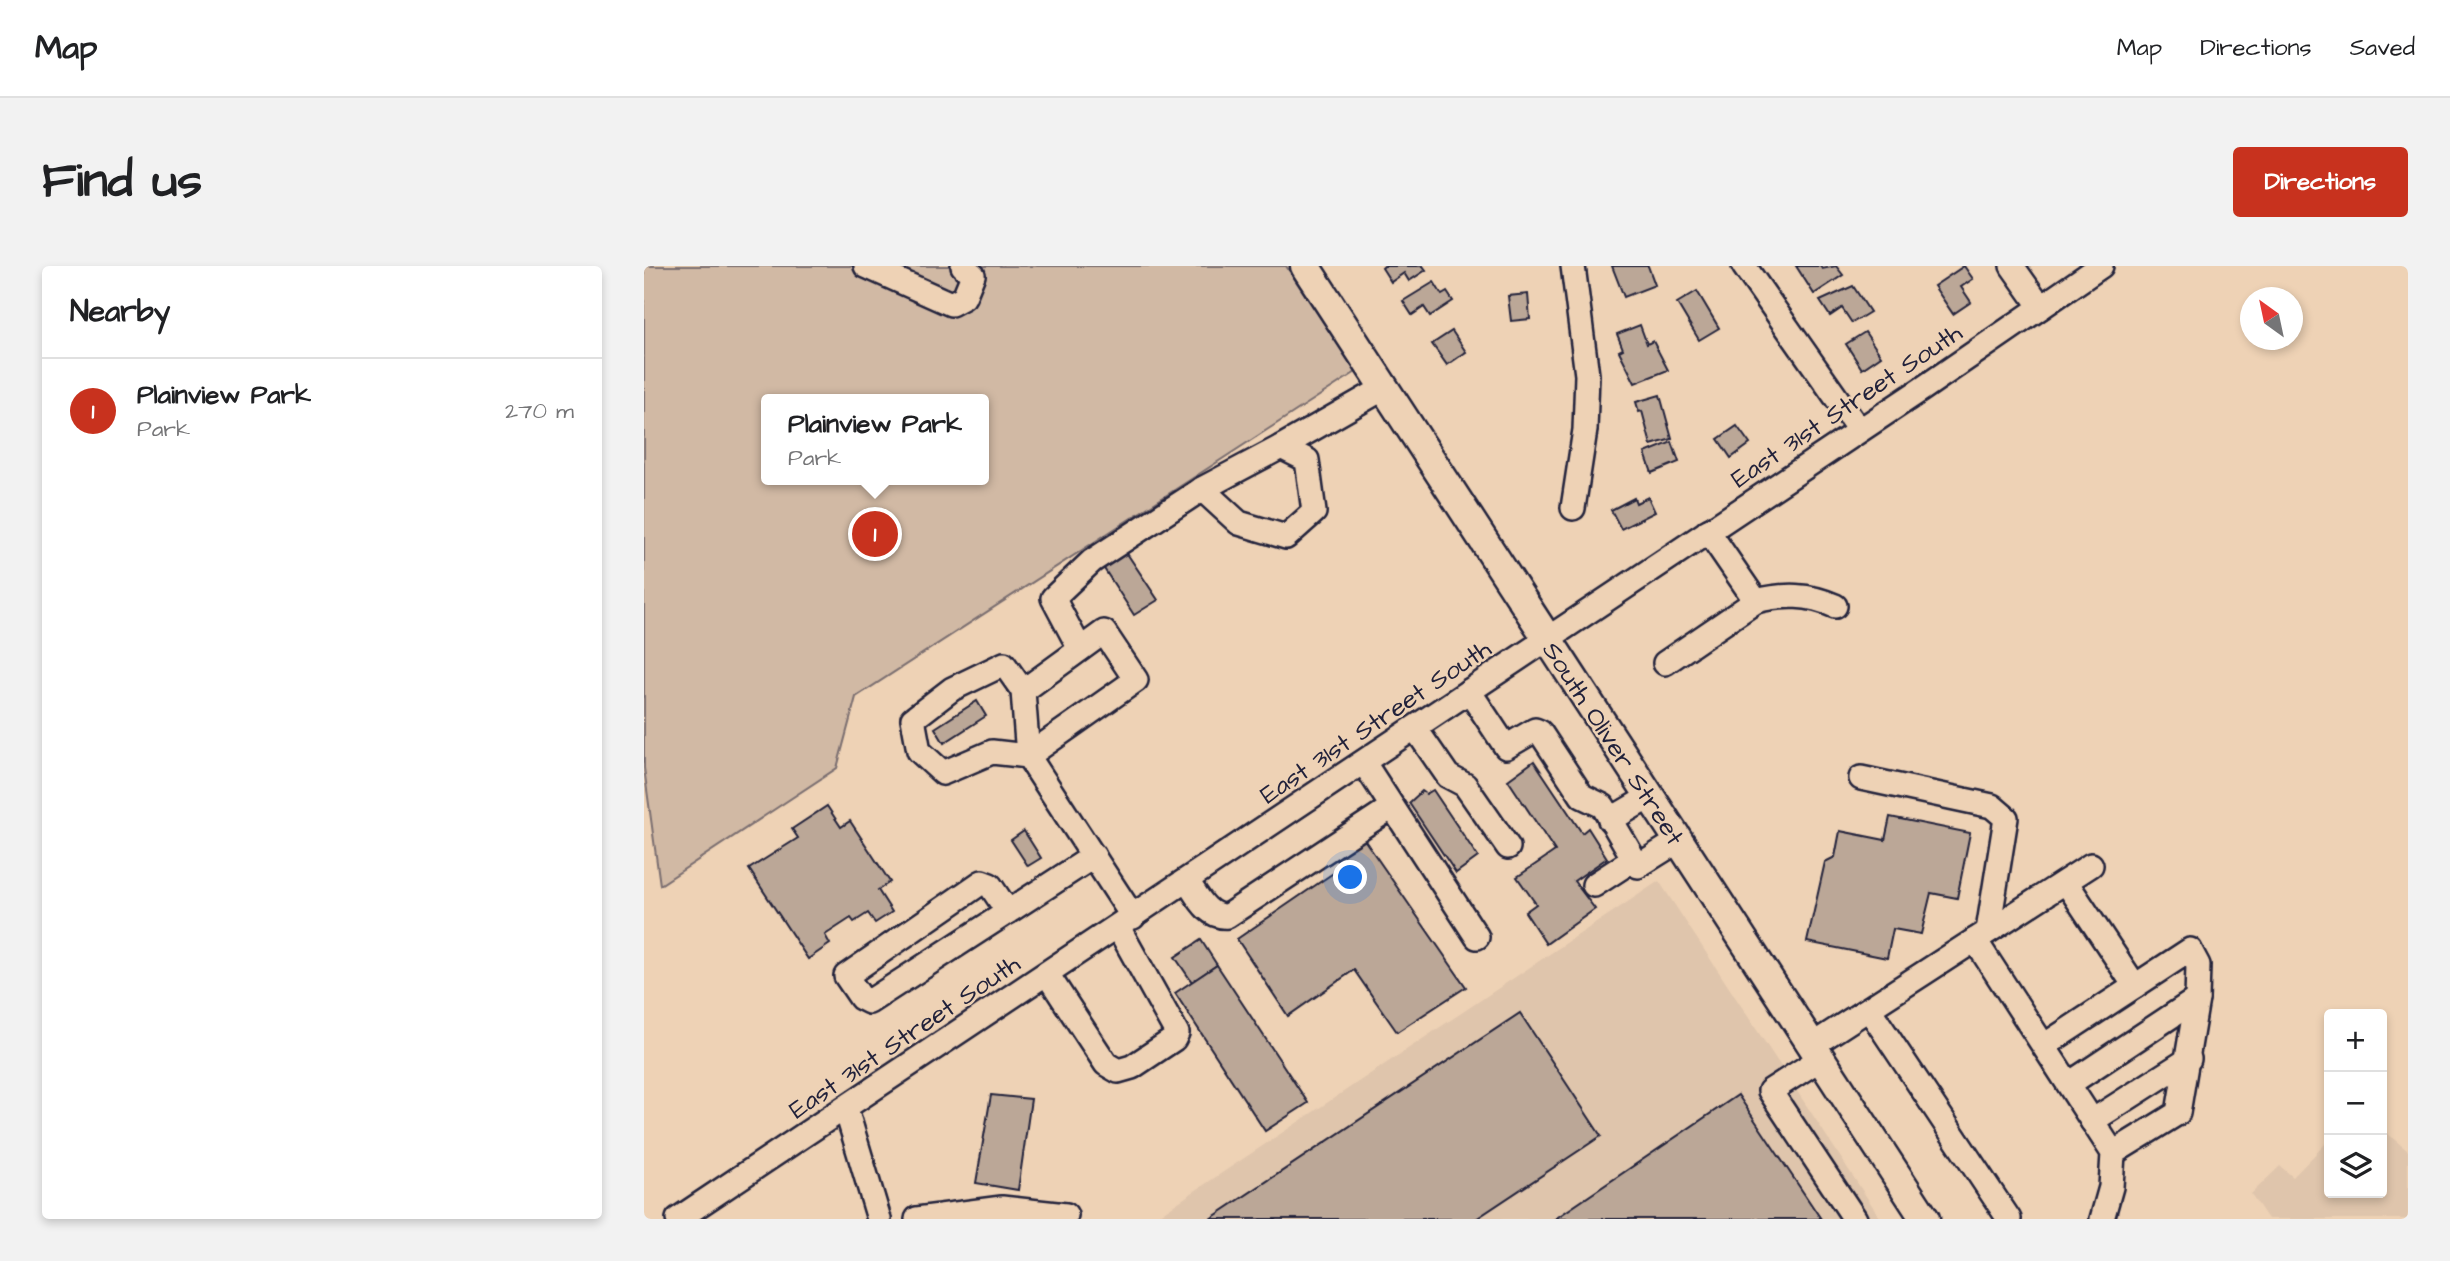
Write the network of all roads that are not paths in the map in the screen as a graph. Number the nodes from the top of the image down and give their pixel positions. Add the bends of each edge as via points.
1 (866, 266) edge
2 (963, 266) edge
3 (1305, 266) edge
4 (1573, 266) edge
5 (1744, 266) edge
6 (2012, 266) edge
7 (2101, 266) edge
8 (2041, 307) junction
9 (1384, 388) junction
10 (1860, 430) junction
11 (1281, 447) junction
12 (1202, 489) junction
13 (1573, 508) dead end
14 (1708, 531) junction
15 (1756, 601) junction
16 (1835, 606) dead end
17 (1547, 639) junction
18 (1080, 649) junction
19 (1665, 663) dead end
20 (1023, 691) junction
21 (1469, 691) junction
22 (1415, 729) junction
23 (1028, 756) junction
24 (1364, 763) junction
25 (1861, 778) dead end
26 (1648, 797) junction
27 (1392, 807) junction
28 (1609, 820) junction
29 (1678, 841) junction
30 (1508, 846) dead end
31 (1094, 856) junction
32 (1634, 859) junction
33 (2091, 865) dead end
34 (1187, 881) junction
35 (2066, 881) junction
36 (1594, 885) dead end
37 (1008, 912) junction
38 (1125, 922) junction
39 (1982, 936) junction
40 (1477, 937) dead end
41 (1047, 974) junction
42 (2135, 986) junction
43 (2197, 999) junction
44 (1869, 1009) junction
45 (2045, 1045) junction
46 (1816, 1052) junction
47 (2189, 1059) junction
48 (2069, 1084) junction
49 (846, 1109) junction
50 (2092, 1121) junction
51 (2113, 1153) junction
52 (1066, 1215) dead end
53 (678, 1219) edge
54 (879, 1219) edge
55 (917, 1219) edge
56 (1855, 1219) edge
57 (1925, 1219) edge
58 (2009, 1219) edge
59 (2102, 1219) edge

1 - 2 street via 951,304 964,297 973,275
3 - 9 main road, South Oliver Street
4 - 13 street via 1587,375 1585,430
5 - 10 street
6 - 8 street
7 - 8 street, East 31st Street South
8 - 10 street, East 31st Street South
9 - 11 street
9 - 17 main road, South Oliver Street
10 - 14 street, East 31st Street South
11 - 12 street
11 - 12 street via 1307,460 1314,512 1286,537 1239,523
12 - 18 street via 1092,561 1053,598
14 - 15 street
14 - 17 street, East 31st Street South
15 - 16 street via 1803,596
15 - 19 street
17 - 21 street, East 31st Street South
17 - 26 main road, South Oliver Street
18 - 20 street
18 - 23 street via 1104,632 1136,680
20 - 23 street
20 - 23 street via 1004,664 952,689 913,719 919,751 943,773 992,752
21 - 22 street, East 31st Street South
21 - 28 street via 1506,747 1535,730 1540,732 1582,796 1603,806
22 - 24 street, East 31st Street South
22 - 30 street via 1448,776 1465,785
23 - 31 street
24 - 27 street
24 - 34 street, East 31st Street South
25 - 39 street via 2003,812 2006,818
26 - 28 street
26 - 29 main road, South Oliver Street
27 - 34 street via 1227,916 1210,912
27 - 40 street
28 - 32 street
29 - 32 street via 1638,866
29 - 46 main road, South Oliver Street
31 - 37 street
31 - 38 street
32 - 36 street
33 - 35 street
34 - 38 street, East 31st Street South
35 - 39 street
35 - 42 street
37 - 37 street via 869,1002 846,976 982,882 990,885
38 - 41 street, East 31st Street South
38 - 41 street via 1177,1033 1132,1067 1118,1071 1106,1064
39 - 44 street
39 - 45 street
41 - 49 street, East 31st Street South
42 - 43 street via 2190,950 2198,965
42 - 45 street
43 - 47 street
43 - 48 street
44 - 46 street
44 - 58 street
45 - 48 street
46 - 56 street via 1770,1091
46 - 57 main road, South Oliver Street
47 - 50 street
47 - 51 street via 2178,1113
48 - 50 street
49 - 53 street, East 31st Street South
49 - 54 street
50 - 51 street
51 - 59 street
52 - 55 street via 1002,1208

